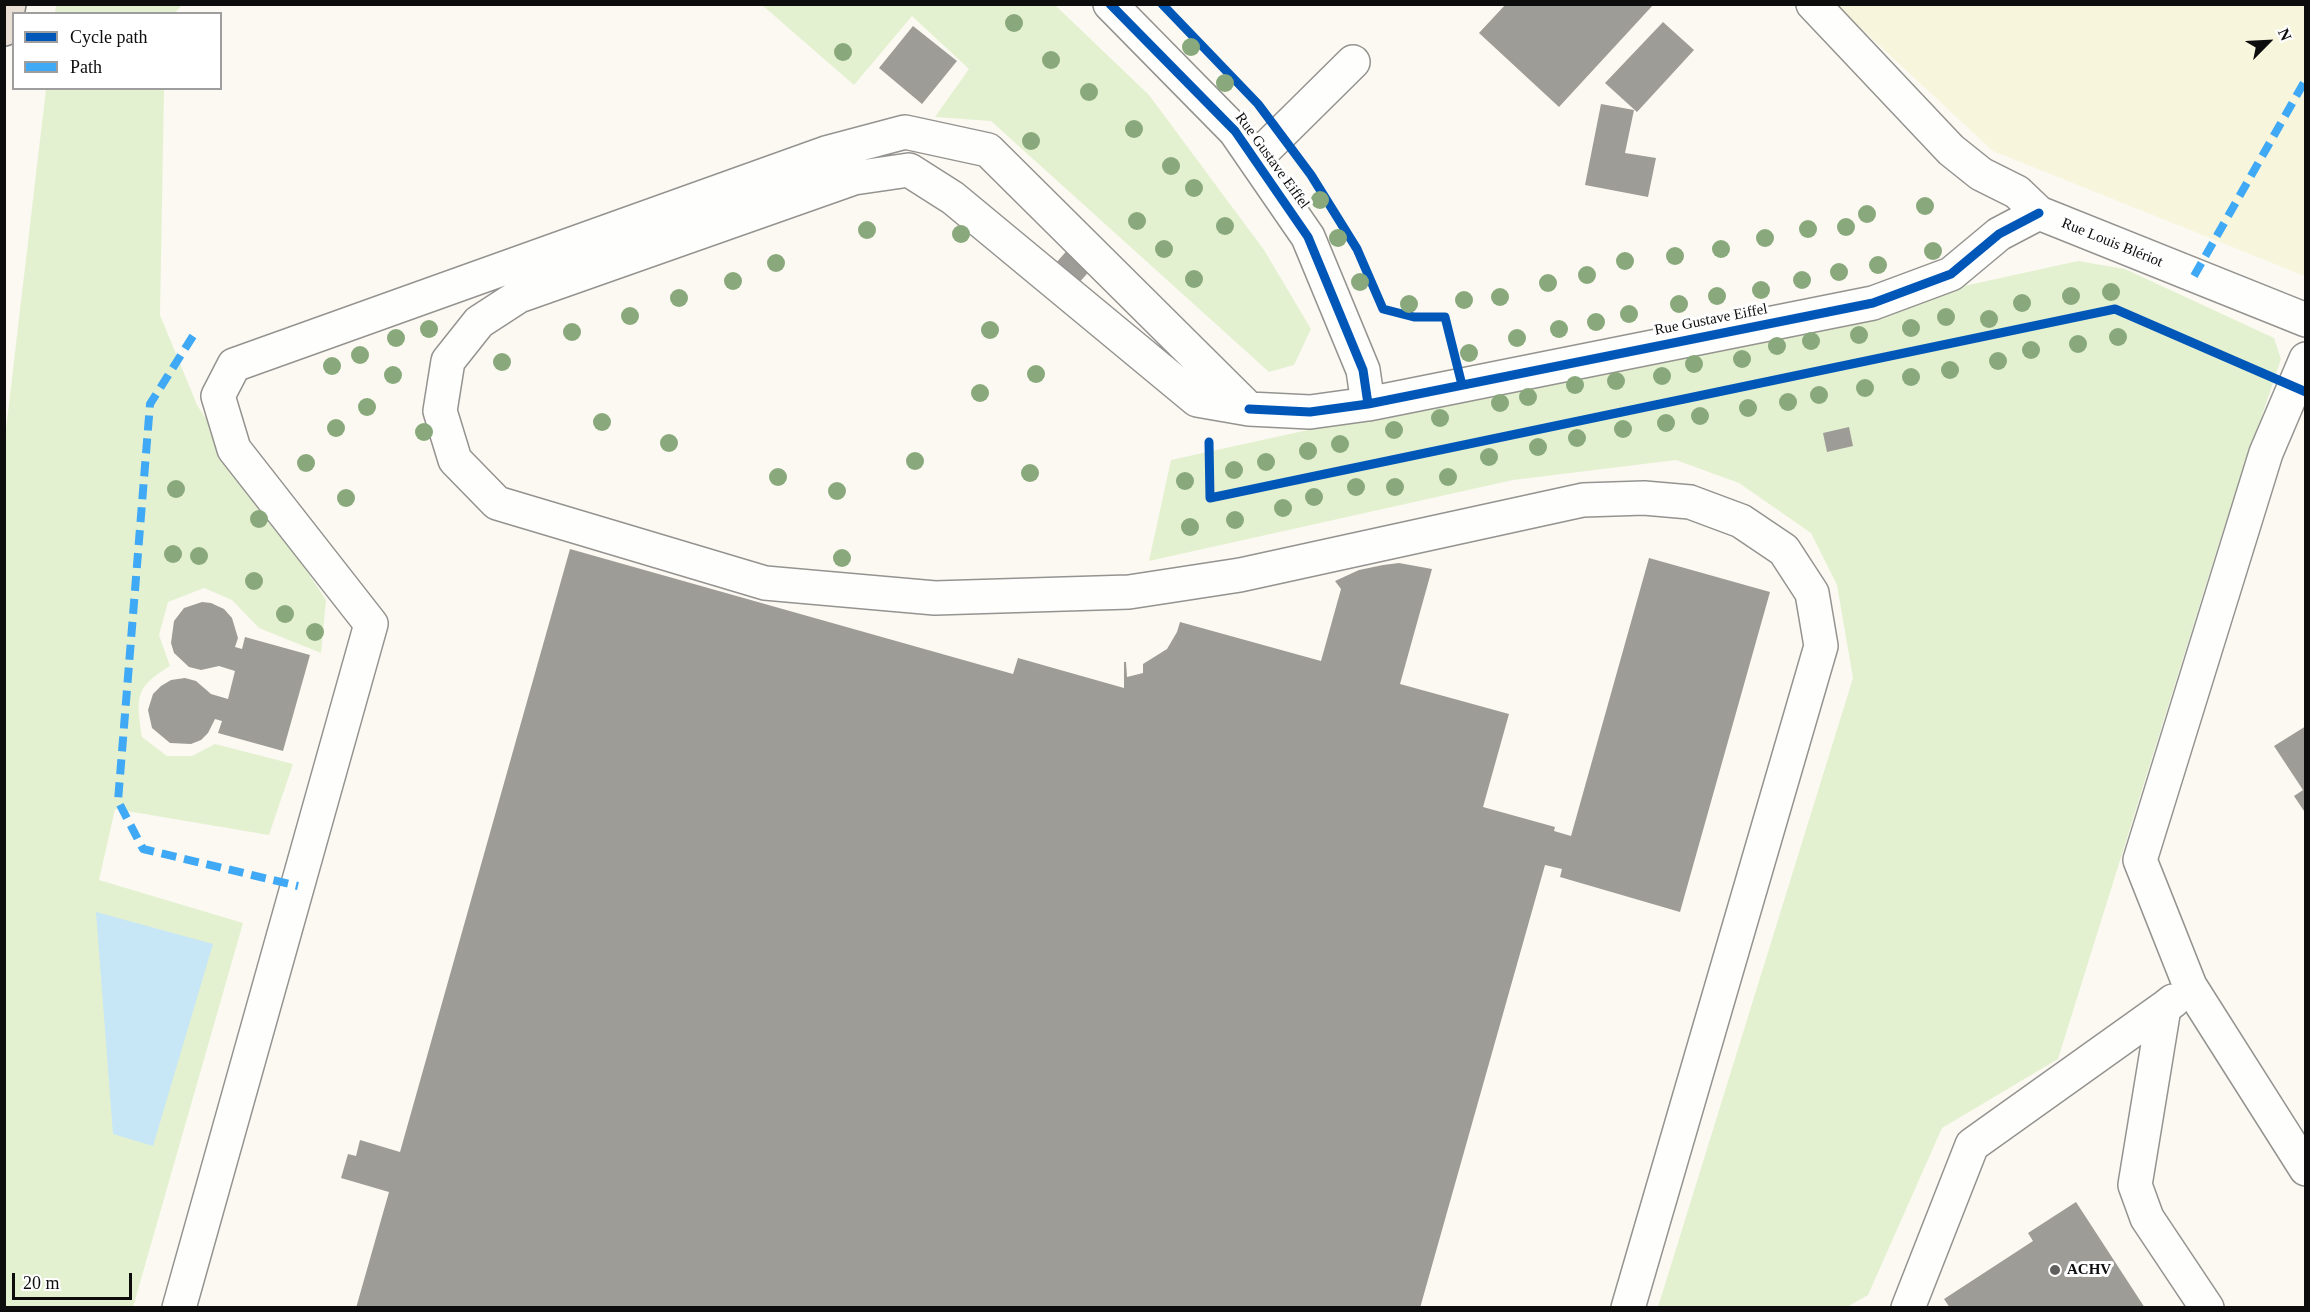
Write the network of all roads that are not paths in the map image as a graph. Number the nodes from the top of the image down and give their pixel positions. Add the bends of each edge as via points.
1 (8, 4) edge
2 (1110, 4) edge
3 (1813, 4) edge
4 (4, 18) edge
5 (4, 29) edge
6 (1353, 62) dead end
7 (1255, 159) junction
8 (2039, 213) junction
9 (2306, 320) edge
10 (2306, 359) edge
11 (1368, 404) junction
12 (1249, 409) junction
13 (2190, 986) junction
14 (2164, 1008) junction
15 (2306, 1169) edge
16 (179, 1308) edge
17 (1628, 1308) edge
18 (1908, 1308) edge
19 (2207, 1308) edge

1 - 4 highway
1 - 5 highway
2 - 7 street, Rue Gustave Eiffel via 1235,131
3 - 8 street, Rue Louis Blériot via 1951,150 1981,174 2017,192
6 - 7 street
7 - 11 street, Rue Gustave Eiffel via 1308,237 1363,370
8 - 9 street, Rue Louis Blériot
8 - 11 street, Rue Gustave Eiffel via 1999,234 1951,274 1874,303
10 - 13 street via 2266,453 2140,860
11 - 12 street, Rue Gustave Eiffel via 1310,412
12 - 16 street via 988,150 905,132 826,153 234,365 218,396 234,449 371,624
12 - 17 street, Rue Gustave Eiffel via 1197,400 953,198 909,170 854,178 519,296 479,322 448,361 440,411 455,460 498,503 765,582 935,598 1129,592 1240,575 1583,500 1644,498 1690,502 1741,521 1784,550 1812,593 1821,646
13 - 14 street
13 - 15 street
14 - 18 street via 1972,1145
14 - 19 street via 2134,1185 2147,1218

